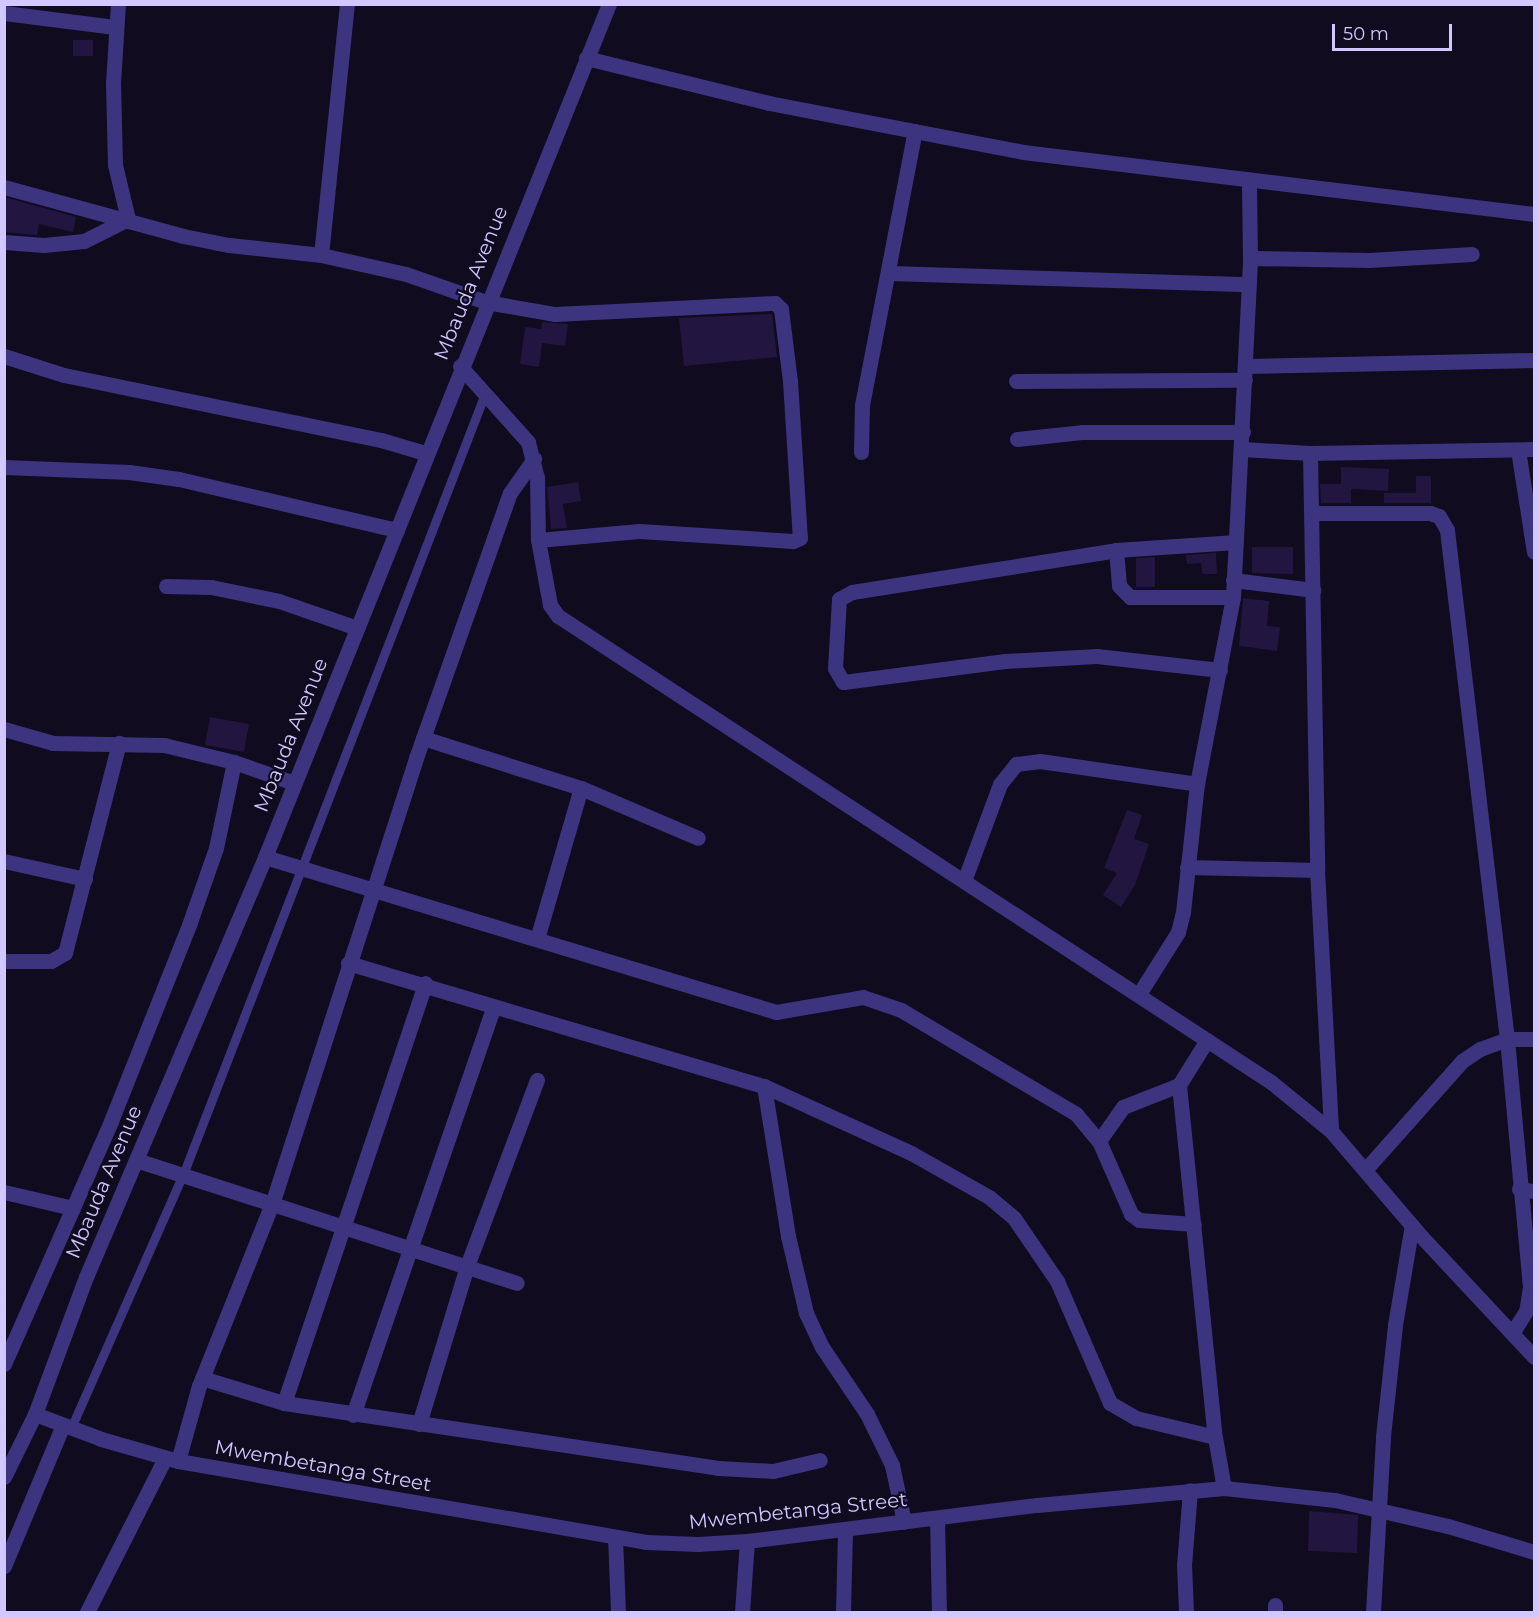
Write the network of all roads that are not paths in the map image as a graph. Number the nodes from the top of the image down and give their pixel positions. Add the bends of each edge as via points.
1 (118, 4) edge
2 (347, 4) edge
3 (609, 4) edge
4 (4, 14) edge
5 (116, 27) junction
6 (586, 58) junction
7 (915, 131) junction
8 (1249, 182) junction
9 (4, 187) edge
10 (1534, 214) edge
11 (128, 219) junction
12 (4, 242) edge
13 (1472, 254) dead end
14 (321, 255) junction
15 (1250, 258) junction
16 (890, 273) junction
17 (1249, 284) junction
18 (486, 302) junction
19 (4, 356) edge
20 (1534, 360) edge
21 (460, 366) junction
22 (1245, 373) junction
23 (1016, 381) dead end
24 (484, 396) junction
25 (1243, 432) junction
26 (1017, 439) dead end
27 (1242, 449) junction
28 (1534, 449) edge
29 (1518, 450) junction
30 (861, 452) dead end
31 (425, 453) junction
32 (1310, 453) junction
33 (534, 459) junction
34 (4, 467) edge
35 (1313, 513) junction
36 (397, 530) junction
37 (538, 540) junction
38 (1236, 542) junction
39 (1116, 550) junction
40 (1534, 552) edge
41 (1233, 580) junction
42 (166, 586) dead end
43 (1313, 590) junction
44 (1233, 597) junction
45 (357, 628) junction
46 (1220, 670) junction
47 (4, 729) edge
48 (423, 738) junction
49 (119, 743) junction
50 (234, 762) junction
51 (294, 783) junction
52 (1197, 784) junction
53 (581, 788) junction
54 (698, 838) dead end
55 (265, 857) junction
56 (4, 861) edge
57 (1187, 867) junction
58 (302, 869) junction
59 (1317, 870) junction
60 (85, 879) junction
61 (964, 881) junction
62 (371, 889) junction
63 (537, 939) junction
64 (4, 961) edge
65 (348, 963) junction
66 (425, 983) junction
67 (1138, 994) junction
68 (493, 1008) junction
69 (1508, 1039) junction
70 (1534, 1039) edge
71 (1207, 1040) junction
72 (537, 1080) dead end
73 (1179, 1085) junction
74 (764, 1086) junction
75 (1331, 1131) junction
76 (1098, 1141) junction
77 (136, 1160) junction
78 (1365, 1170) junction
79 (184, 1172) junction
80 (1527, 1190) edge
81 (4, 1192) edge
82 (273, 1201) junction
83 (72, 1209) junction
84 (1194, 1224) junction
85 (343, 1225) junction
86 (1412, 1225) junction
87 (413, 1248) junction
88 (467, 1266) junction
89 (517, 1283) dead end
90 (11, 1327) edge
91 (1512, 1333) junction
92 (1534, 1356) edge
93 (4, 1364) edge
94 (202, 1378) junction
95 (284, 1403) junction
96 (35, 1414) junction
97 (352, 1415) junction
98 (419, 1424) junction
99 (67, 1426) junction
100 (1215, 1437) junction
101 (172, 1459) junction
102 (820, 1460) dead end
103 (4, 1477) edge
104 (1224, 1488) junction
105 (1190, 1490) junction
106 (1376, 1509) junction
107 (937, 1518) junction
108 (904, 1522) junction
109 (846, 1530) junction
110 (615, 1537) junction
111 (747, 1541) junction
112 (1534, 1552) edge
113 (4, 1566) edge
114 (87, 1612) edge
115 (618, 1612) edge
116 (742, 1612) edge
117 (843, 1612) edge
118 (939, 1612) edge
119 (1186, 1612) edge
120 (1373, 1612) edge

1 - 5 street
2 - 14 street
3 - 6 street, Mbauda Avenue
4 - 5 street
5 - 11 street via 116,165
6 - 7 street via 769,103
6 - 18 street, Mbauda Avenue
7 - 8 street via 1023,152
7 - 16 street
8 - 10 street
8 - 15 street
9 - 11 street
11 - 12 street via 84,241 44,245
11 - 14 street via 229,245
13 - 15 street via 1370,260
14 - 18 street via 406,274
15 - 17 street
16 - 17 street
16 - 30 street via 862,405
17 - 22 street
18 - 21 street, Mbauda Avenue
18 - 37 street via 555,315 766,302 781,309 791,392 800,538 793,541 639,531
19 - 31 street via 64,375 381,440
20 - 22 street
21 - 24 street
21 - 31 street, Mbauda Avenue
22 - 23 street
22 - 25 street
24 - 33 street via 518,428
24 - 58 lane
25 - 26 street via 1082,432
25 - 27 street
27 - 32 street
27 - 38 street
28 - 29 street
29 - 32 street
29 - 40 street
31 - 36 street, Mbauda Avenue
32 - 35 street
33 - 37 street
33 - 48 street via 510,493
34 - 36 street via 129,472 179,479
35 - 43 street
35 - 69 street via 1430,513 1439,516 1447,530
36 - 45 street, Mbauda Avenue
37 - 61 street via 550,604 572,629
38 - 39 street
38 - 41 street
39 - 44 street via 1119,586 1130,597
39 - 46 street via 842,595 837,675 843,682 857,682 1005,661 1097,656
41 - 43 street
41 - 44 street
42 - 45 street via 211,587 279,601
43 - 59 street
44 - 46 street
45 - 51 street, Mbauda Avenue
46 - 52 street
47 - 49 street via 52,743
48 - 53 street
48 - 62 street via 399,820
49 - 50 street via 164,745
49 - 60 street
50 - 51 street
50 - 83 street via 216,848 189,925
51 - 55 street, Mbauda Avenue
52 - 57 street
52 - 61 street via 1040,761 1016,764 1000,784
53 - 54 street
53 - 63 street
55 - 58 street
55 - 77 street, Mbauda Avenue
56 - 60 street
57 - 59 street
57 - 67 street via 1178,932
58 - 62 street
58 - 79 lane
59 - 75 street
60 - 64 street via 65,953 51,961
61 - 67 street
62 - 63 street
62 - 65 street
63 - 76 street via 776,1012 862,997 901,1010 1076,1114
65 - 66 street
65 - 82 street
66 - 68 street
66 - 85 street
67 - 71 street
68 - 74 street
68 - 87 street
69 - 70 street
69 - 78 street via 1462,1060
69 - 80 street
71 - 73 street
71 - 75 street via 1272,1082
72 - 88 street
73 - 76 street via 1123,1107
73 - 84 street
74 - 100 street via 911,1153 989,1197 1014,1218 1040,1252 1057,1281 1110,1403 1136,1418
74 - 108 street via 788,1236 806,1313 822,1347 867,1414 892,1465
75 - 78 street
76 - 84 street via 1131,1214 1139,1220
77 - 79 street
77 - 96 street, Mbauda Avenue via 86,1277
78 - 86 street
79 - 82 street
79 - 99 lane
80 - 91 street via 1529,1300
81 - 83 street
82 - 85 street
82 - 94 street
83 - 90 street
84 - 100 street
85 - 87 street
85 - 95 street
86 - 91 street
86 - 106 street via 1395,1324
87 - 88 street
87 - 97 street
88 - 89 street
88 - 98 street
90 - 93 street
91 - 92 street
94 - 95 street
94 - 101 street
95 - 97 street
96 - 99 street, Mwembetanga Street
96 - 103 street, Mbauda Avenue
97 - 98 street
98 - 102 street via 718,1468 773,1471
99 - 101 street, Mwembetanga Street
99 - 113 street
100 - 104 street
101 - 110 street, Mwembetanga Street
101 - 114 street
104 - 105 street, Mwembetanga Street
104 - 106 street, Mwembetanga Street via 1314,1497
105 - 107 street, Mwembetanga Street
105 - 119 street via 1184,1565
106 - 112 street, Mwembetanga Street
106 - 120 street
107 - 108 street, Mwembetanga Street
107 - 118 street
108 - 109 street, Mwembetanga Street
109 - 111 street, Mwembetanga Street
109 - 117 street
110 - 111 street, Mwembetanga Street via 698,1545
110 - 115 street
111 - 116 street

